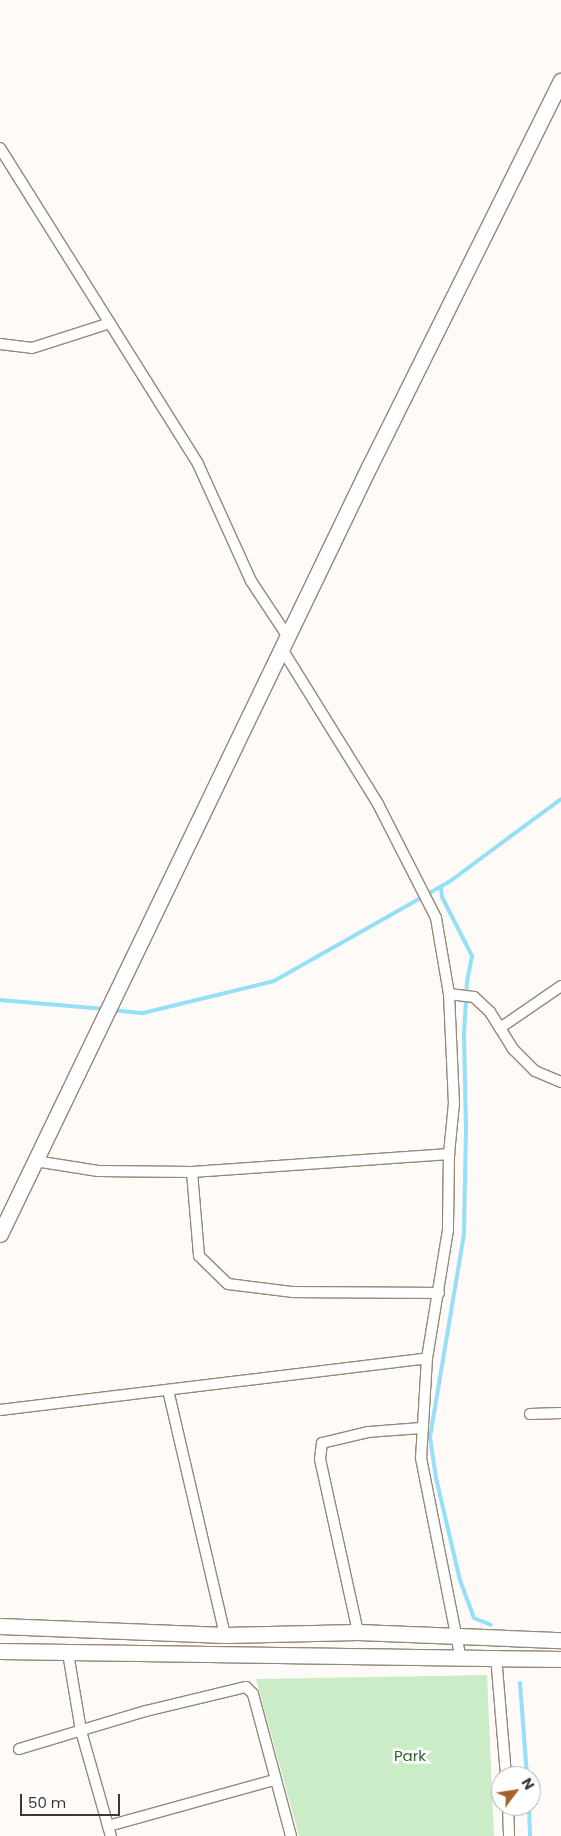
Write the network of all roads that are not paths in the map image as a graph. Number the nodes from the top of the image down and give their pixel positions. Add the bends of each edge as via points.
1 (561, 81) edge
2 (0, 148) edge
3 (110, 322) junction
4 (0, 344) edge
5 (285, 643) junction
6 (561, 986) edge
7 (453, 995) junction
8 (500, 1028) junction
9 (561, 1082) edge
10 (449, 1154) junction
11 (35, 1161) junction
12 (192, 1172) junction
13 (0, 1234) edge
14 (440, 1293) junction
15 (427, 1358) junction
16 (168, 1390) junction
17 (0, 1410) edge
18 (561, 1413) edge
19 (530, 1414) dead end
20 (422, 1428) junction
21 (0, 1626) edge
22 (358, 1632) junction
23 (225, 1635) junction
24 (456, 1635) junction
25 (561, 1640) edge
26 (0, 1651) edge
27 (68, 1653) junction
28 (460, 1655) junction
29 (496, 1656) junction
30 (561, 1659) edge
31 (81, 1730) junction
32 (19, 1749) dead end
33 (505, 1766) edge
34 (274, 1780) junction
35 (508, 1816) edge
36 (110, 1831) edge
37 (291, 1836) edge
38 (509, 1836) edge

1 - 5 main road
2 - 3 street
3 - 4 street via 32,348
3 - 5 street via 198,464 251,581
5 - 7 street via 378,804 436,918
5 - 11 main road
6 - 8 street
7 - 8 street via 474,998 490,1012
7 - 10 street via 454,1103
8 - 9 street via 513,1049 535,1072
10 - 12 street
10 - 14 street via 448,1230
11 - 12 street via 98,1171
11 - 13 main road
12 - 14 street via 199,1256 228,1284 292,1292
14 - 15 street
15 - 16 street
15 - 20 street
16 - 17 street
16 - 23 street
18 - 19 street
20 - 22 street via 368,1432 322,1443 320,1459
20 - 24 street via 421,1458
21 - 23 main road
22 - 23 main road
22 - 24 main road
24 - 25 main road
24 - 28 street
26 - 27 main road
27 - 28 main road
27 - 31 street
28 - 29 main road
29 - 30 main road
29 - 33 street
31 - 32 street
31 - 34 street via 246,1687 253,1694
31 - 36 street
34 - 36 street
34 - 37 street
35 - 38 street

